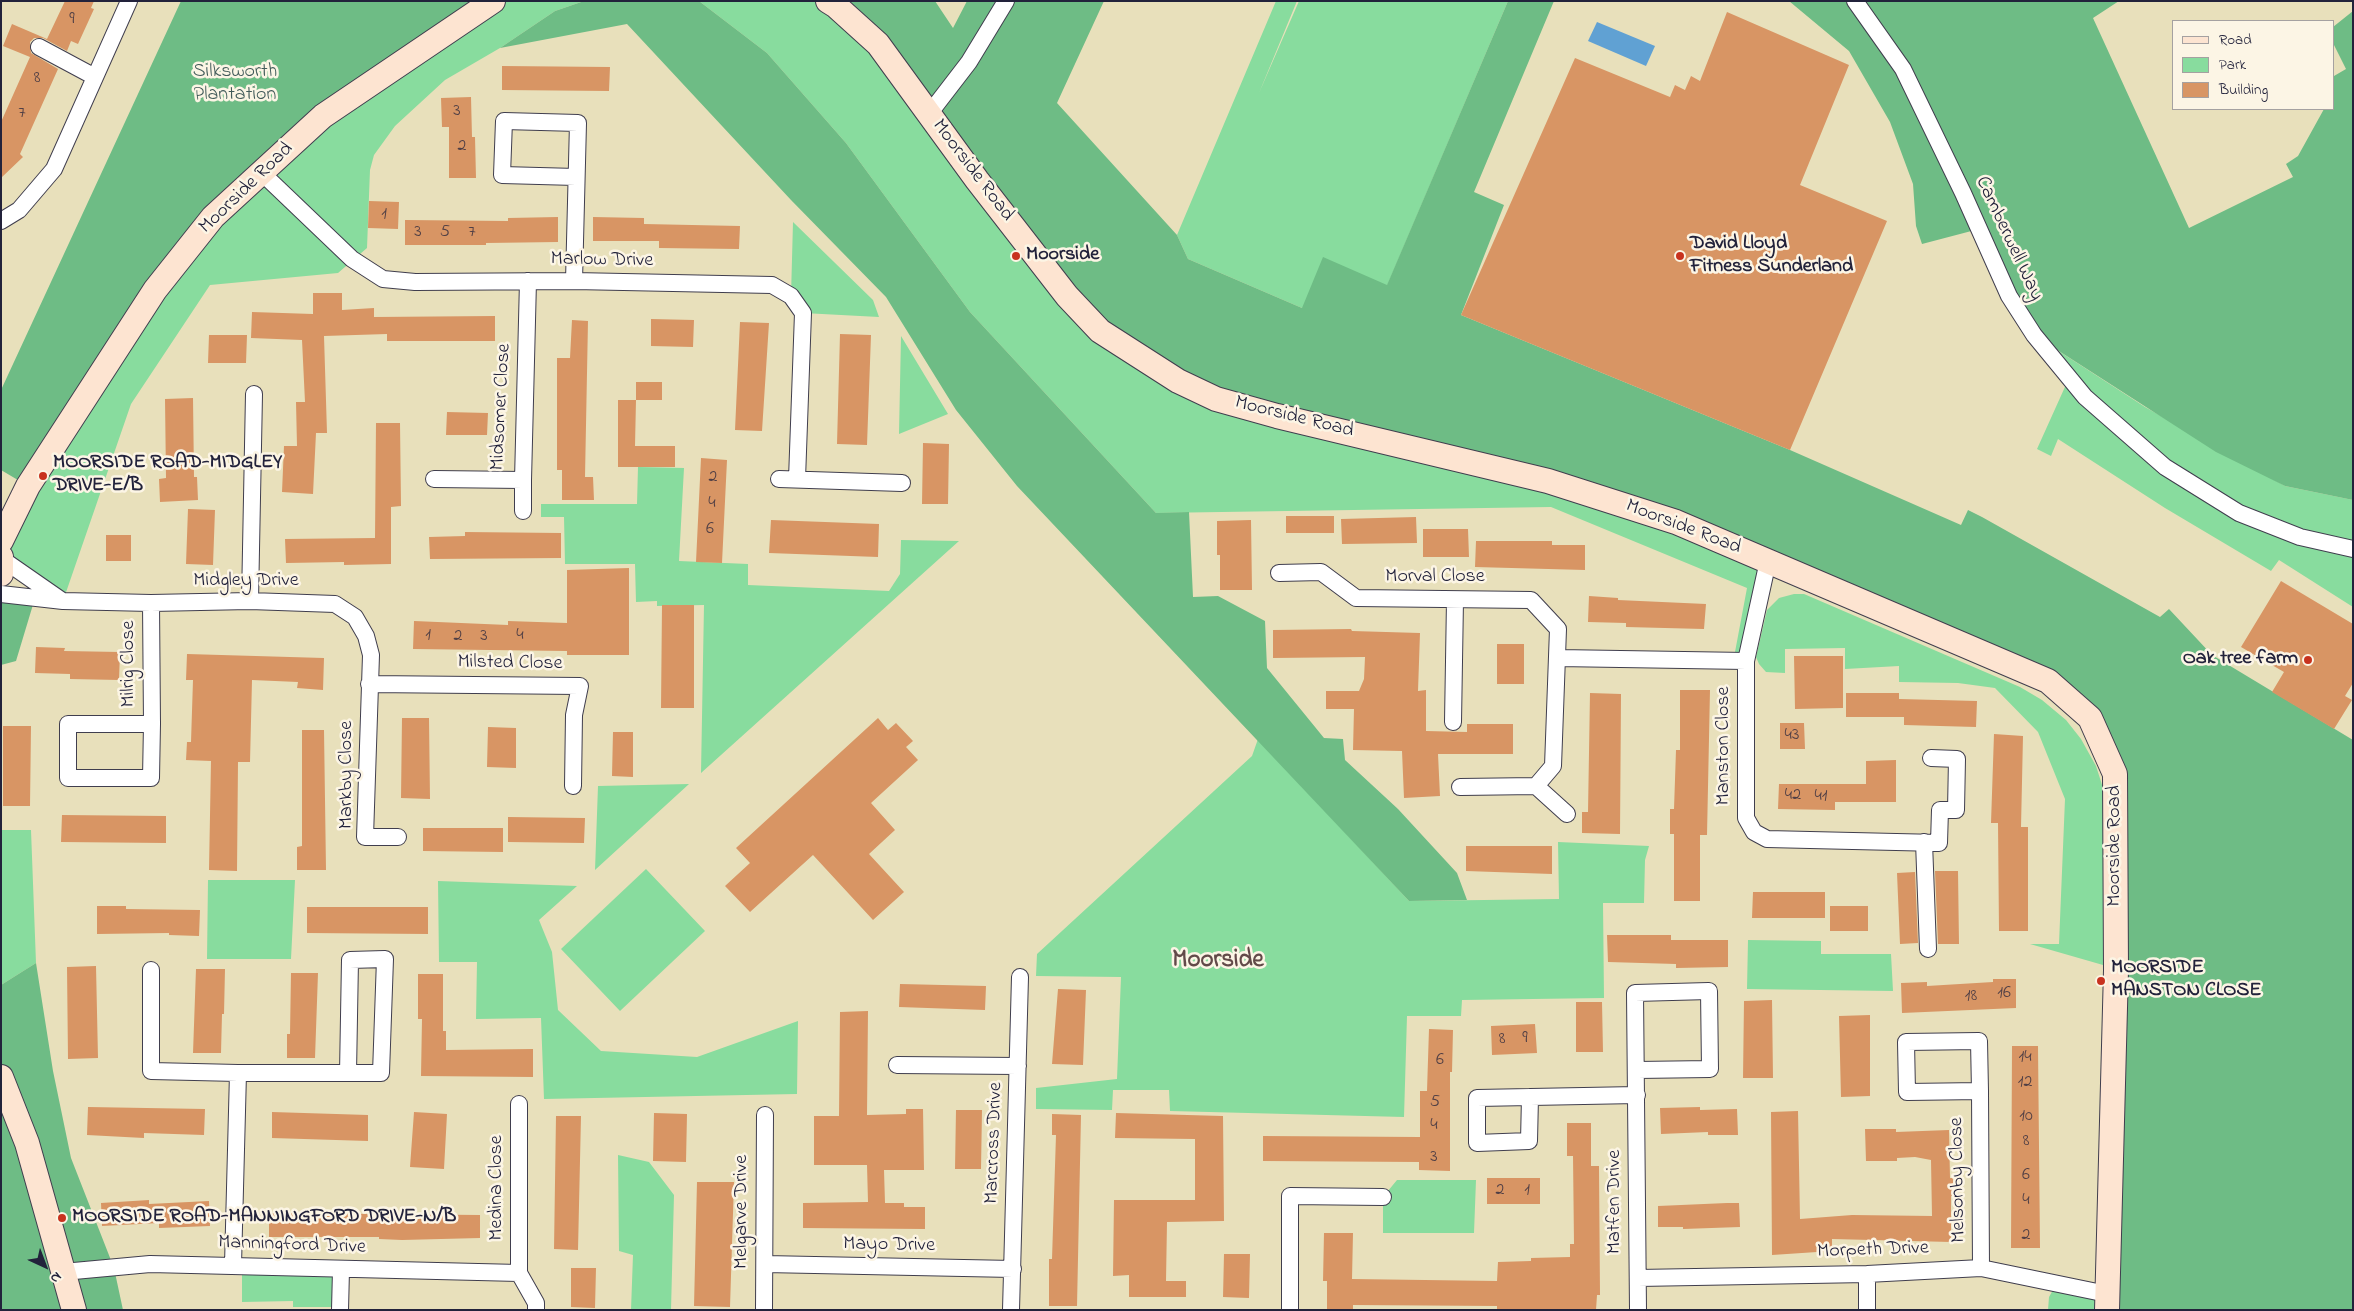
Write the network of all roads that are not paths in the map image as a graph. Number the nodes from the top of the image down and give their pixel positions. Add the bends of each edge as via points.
1 (129, 1) edge
2 (493, 1) edge
3 (828, 1) edge
4 (1006, 1) edge
5 (1855, 1) edge
6 (39, 47) dead end
7 (95, 77) junction
8 (929, 114) junction
9 (262, 173) junction
10 (576, 177) junction
11 (1, 221) edge
12 (528, 281) junction
13 (574, 281) junction
14 (254, 394) dead end
15 (434, 478) dead end
16 (779, 479) dead end
17 (797, 479) junction
18 (523, 480) junction
19 (902, 483) dead end
20 (28, 486) junction
21 (1, 508) edge
22 (524, 511) dead end
23 (2353, 549) edge
24 (2, 558) edge
25 (1768, 560) junction
26 (1279, 573) dead end
27 (1, 594) edge
28 (1456, 600) junction
29 (63, 601) junction
30 (250, 601) junction
31 (151, 603) junction
32 (1558, 658) junction
33 (1746, 661) junction
34 (369, 684) junction
35 (1453, 722) dead end
36 (152, 724) junction
37 (1931, 758) dead end
38 (573, 786) dead end
39 (1536, 786) junction
40 (1460, 787) dead end
41 (1567, 814) dead end
42 (398, 837) dead end
43 (1924, 842) junction
44 (1928, 950) dead end
45 (151, 970) dead end
46 (1020, 977) dead end
47 (897, 1065) dead end
48 (1018, 1066) junction
49 (1637, 1070) junction
50 (238, 1073) junction
51 (348, 1073) junction
52 (1, 1077) edge
53 (1980, 1091) junction
54 (1637, 1095) junction
55 (1530, 1097) dead end
56 (519, 1104) dead end
57 (765, 1115) dead end
58 (1383, 1196) dead end
59 (765, 1264) junction
60 (233, 1265) junction
61 (1981, 1268) junction
62 (341, 1270) junction
63 (1013, 1270) junction
64 (63, 1272) junction
65 (519, 1273) junction
66 (1867, 1274) junction
67 (1638, 1278) junction
68 (2107, 1302) edge
69 (74, 1310) edge
70 (340, 1310) edge
71 (536, 1310) edge
72 (764, 1310) edge
73 (1011, 1310) edge
74 (1290, 1310) edge
75 (1638, 1310) edge
76 (1867, 1310) edge

1 - 7 street
2 - 9 street, Moorside Road via 323,116
3 - 8 street, Moorside Road via 878,44
4 - 8 street via 970,62
5 - 23 street, Camberwell Way via 1904,69 2009,296 2034,335 2085,397 2165,467 2240,513 2300,537
6 - 7 street
7 - 11 street via 54,169 19,210
8 - 25 street, Moorside Road via 1066,296 1100,331 1178,381 1216,399 1277,416 1548,480 1676,522
9 - 12 street, Marlow Drive via 352,259 383,279 415,282
9 - 20 street, Moorside Road via 213,217 155,290
10 - 10 street via 502,175 504,121 578,123
10 - 13 street
12 - 13 street, Marlow Drive
12 - 18 street, Midsomer Close
13 - 17 street, Marlow Drive via 772,285 791,296 802,313
14 - 30 street
15 - 18 street, Midsomer Close
16 - 17 street
17 - 19 street
18 - 22 street
20 - 21 street
20 - 24 street
24 - 29 street
25 - 33 street, Manston Close
25 - 68 street, Moorside Road via 2048,681 2090,718 2115,774 2115,1010
26 - 28 street, Morval Close via 1321,572 1356,598
27 - 29 street, Midgley Drive
28 - 32 street, Morval Close via 1531,600 1558,629
28 - 35 street
29 - 31 street, Midgley Drive
30 - 31 street, Midgley Drive
30 - 34 street, Midgley Drive via 335,604 355,617 366,636 371,655
31 - 36 street, Milrig Close
32 - 33 street
32 - 39 street, Morval Close via 1553,766
33 - 43 street, Manston Close via 1746,818 1754,832 1767,839
34 - 38 street, Milsted Close via 580,686 574,715
34 - 42 street, Markby Close via 365,837
36 - 36 street, Milrig Close via 68,724 68,778 152,778
37 - 43 street via 1957,758 1956,810 1934,810 1939,843
39 - 40 street
39 - 41 street
43 - 44 street
45 - 50 street via 151,1071
46 - 48 street, Marcross Drive
47 - 48 street
48 - 63 street, Marcross Drive
49 - 49 street, Matfen Drive via 1710,1069 1709,991 1635,993
49 - 54 street, Matfen Drive
50 - 51 street
50 - 60 street
51 - 51 street via 381,1073 385,959 350,960
52 - 64 street via 27,1143
53 - 53 street, Melsonby Close via 1907,1092 1906,1042 1979,1041
53 - 61 street, Melsonby Close
54 - 55 street
54 - 67 street, Matfen Drive
56 - 65 street, Medina Close
57 - 59 street, Melgarve Drive
58 - 74 street via 1290,1196
59 - 63 street, Mayo Drive
59 - 72 street, Melgarve Drive
60 - 62 street, Manningford Drive
60 - 64 street, Manningford Drive via 150,1264
61 - 66 street, Morpeth Drive
61 - 68 street, Morpeth Drive
62 - 65 street, Manningford Drive
62 - 70 street
63 - 73 street, Marcross Drive
64 - 69 street
65 - 71 street via 536,1303
66 - 67 street, Morpeth Drive
66 - 76 street
67 - 75 street, Matfen Drive

